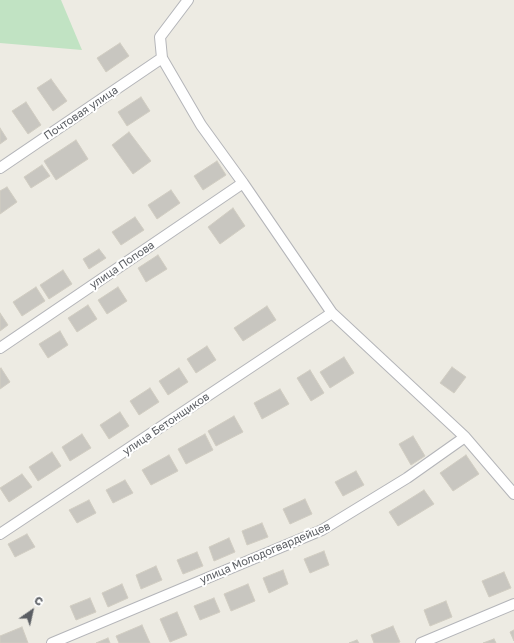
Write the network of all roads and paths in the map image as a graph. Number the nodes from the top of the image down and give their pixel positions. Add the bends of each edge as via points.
1 (188, 0) edge
2 (162, 58) junction
3 (0, 168) edge
4 (243, 183) junction
5 (332, 313) junction
6 (0, 348) edge
7 (465, 438) junction
8 (514, 494) edge
9 (0, 534) edge
10 (514, 604) edge
11 (52, 643) edge
12 (422, 643) edge

1 - 2 street via 160,37
2 - 3 street, Почтовая улица
2 - 4 street via 201,125
4 - 5 street
4 - 6 street, улица Попова
5 - 7 street
5 - 9 street, улица Бетонщиков
7 - 8 street
7 - 11 street, улица Молодогвардейцев via 407,478 322,530
10 - 12 street

